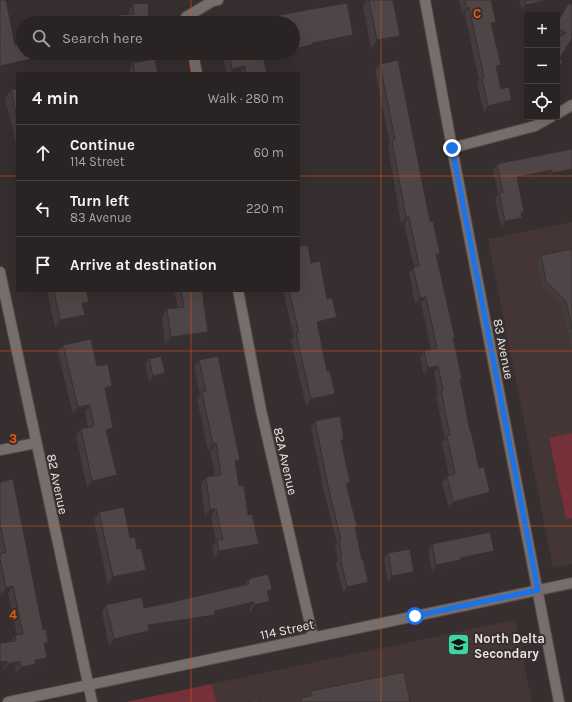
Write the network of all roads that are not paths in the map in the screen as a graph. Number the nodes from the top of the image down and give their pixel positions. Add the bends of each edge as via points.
1 (218, 0) edge
2 (425, 0) edge
3 (192, 16) edge
4 (194, 60) edge
5 (197, 72) edge
6 (572, 105) edge
7 (560, 112) edge
8 (546, 120) edge
9 (452, 148) junction
10 (0, 272) edge
11 (238, 292) edge
12 (36, 443) junction
13 (0, 450) edge
14 (572, 582) edge
15 (538, 590) junction
16 (313, 637) junction
17 (89, 685) junction
18 (8, 702) edge
19 (92, 702) edge
20 (558, 702) edge

1 - 3 street
2 - 9 street, 83 Avenue
4 - 5 street
6 - 7 street
8 - 9 street via 535,126
9 - 15 street, 83 Avenue
10 - 12 street, 82 Avenue
11 - 16 street, 82A Avenue via 261,410
12 - 13 street
12 - 17 street, 82 Avenue
14 - 15 street, 114 Street
15 - 16 street, 114 Street
15 - 20 street, 83 Avenue
16 - 17 street, 114 Street
17 - 18 street, 114 Street
17 - 19 street, 82 Avenue

